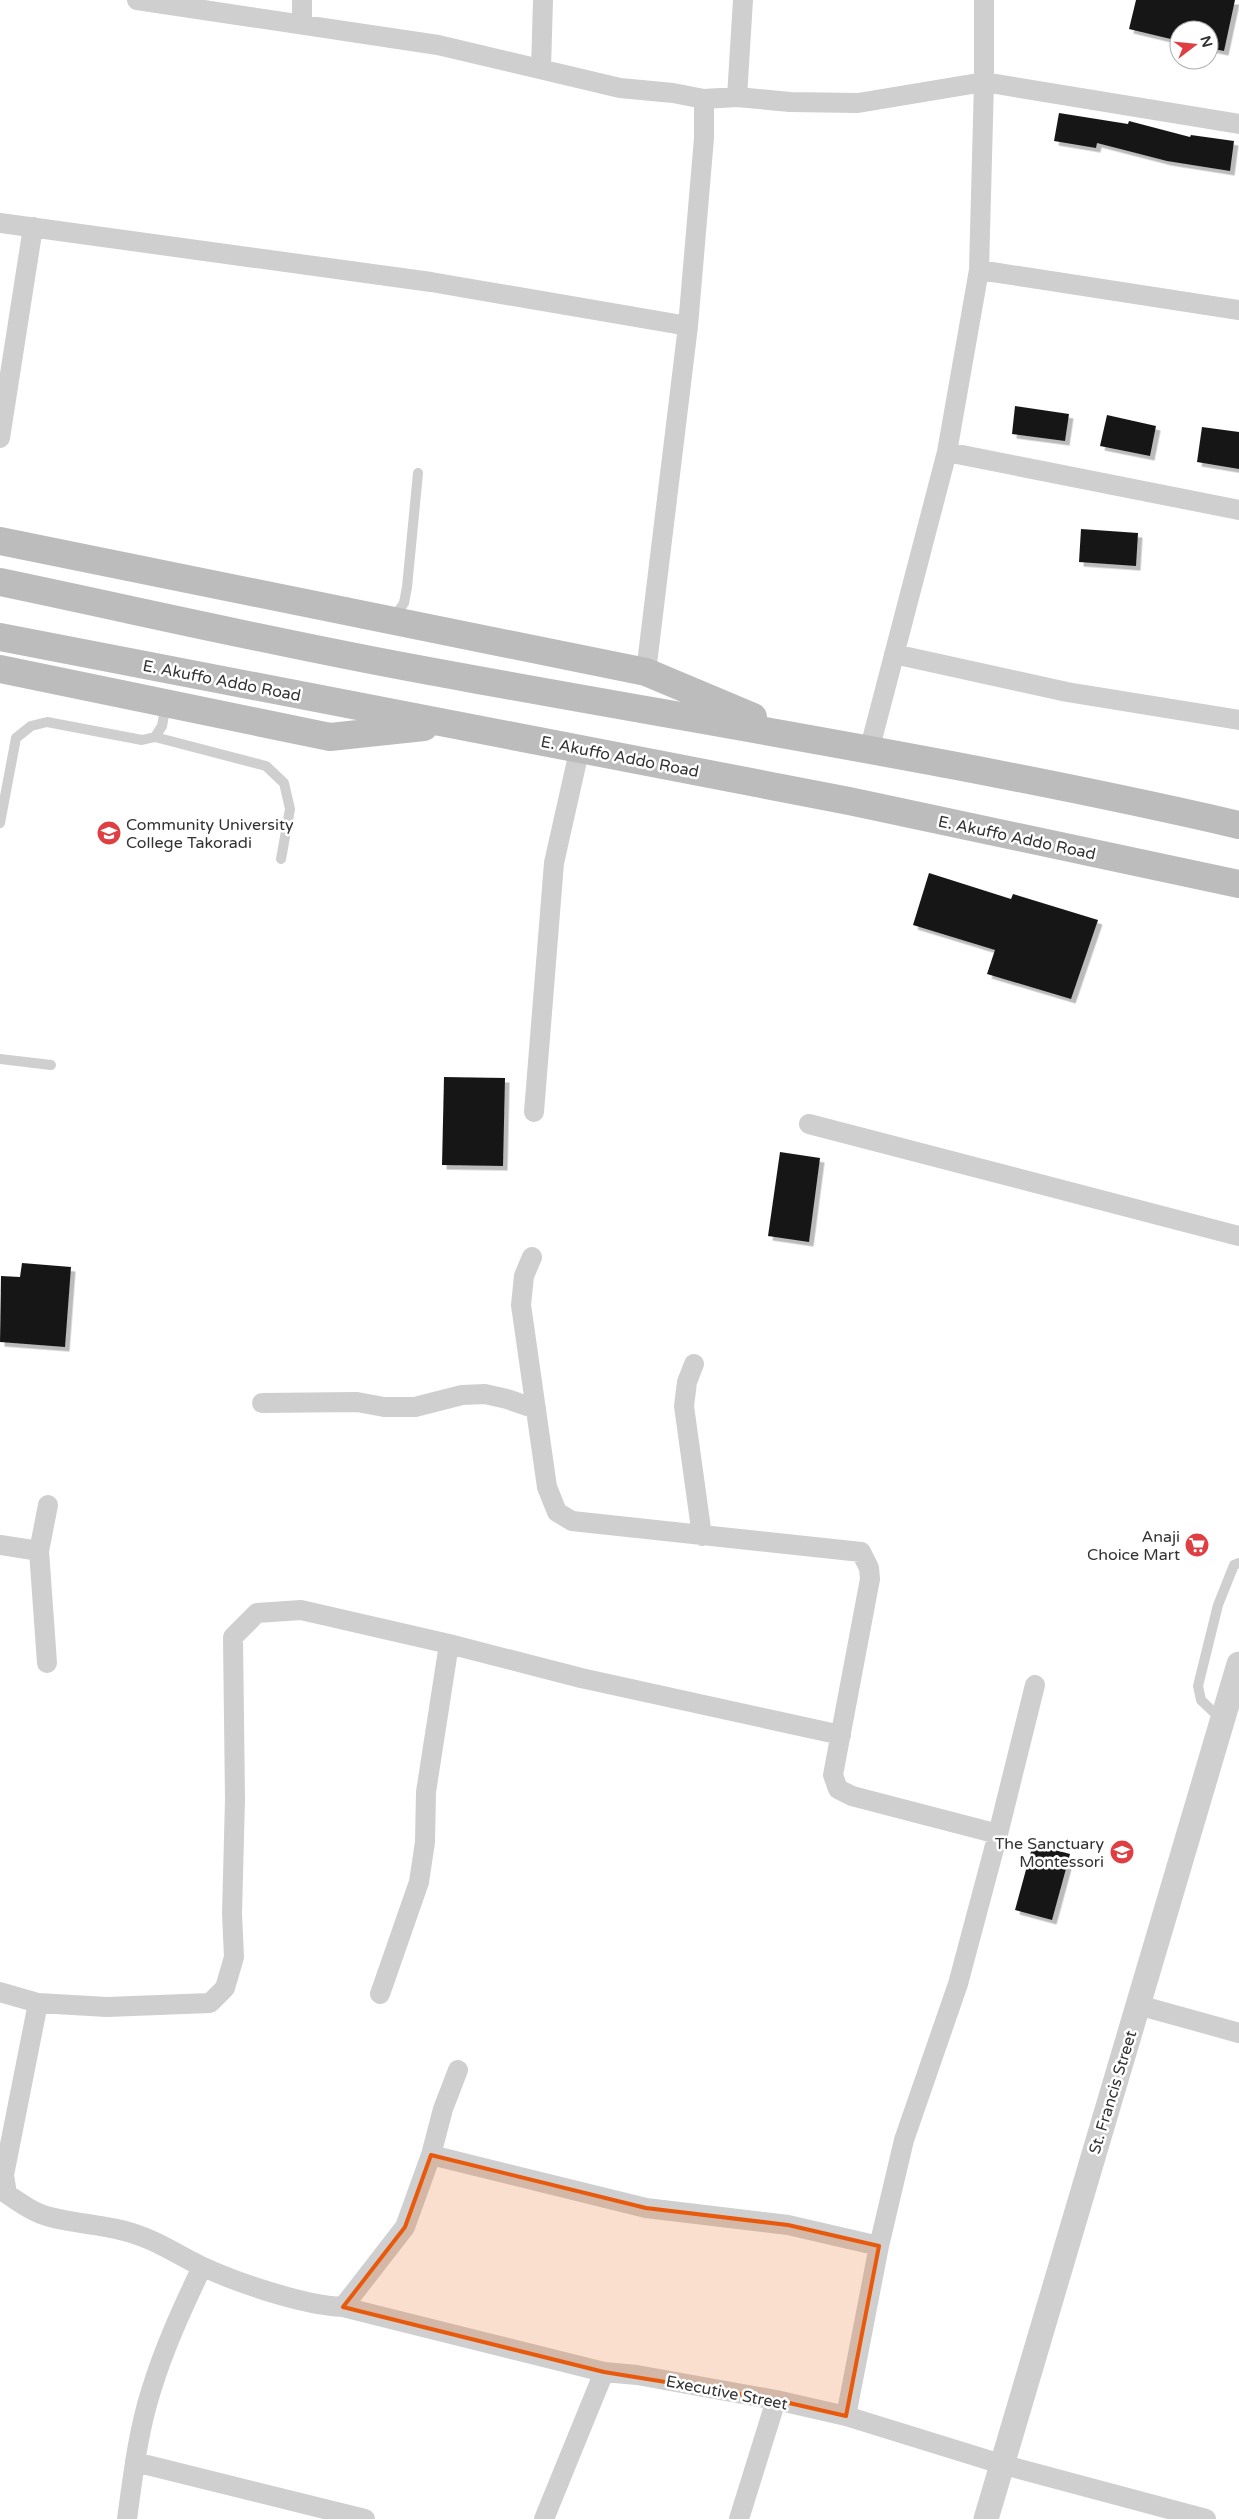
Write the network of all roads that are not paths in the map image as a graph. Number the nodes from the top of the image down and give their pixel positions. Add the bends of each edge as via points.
1 (137, 0) edge
2 (302, 0) edge
3 (543, 0) edge
4 (743, 0) edge
5 (984, 0) edge
6 (302, 24) junction
7 (541, 69) junction
8 (984, 82) junction
9 (737, 97) junction
10 (704, 100) junction
11 (1239, 124) edge
12 (0, 223) edge
13 (33, 227) junction
14 (979, 270) junction
15 (1239, 310) edge
16 (688, 326) junction
17 (0, 438) edge
18 (947, 452) junction
19 (418, 473) dead end
20 (1239, 510) edge
21 (0, 541) edge
22 (0, 582) edge
23 (392, 620) junction
24 (0, 637) edge
25 (894, 654) junction
26 (0, 670) edge
27 (646, 672) junction
28 (166, 703) junction
29 (1239, 720) edge
30 (453, 724) junction
31 (798, 736) junction
32 (155, 738) junction
33 (580, 747) junction
34 (869, 751) junction
35 (0, 823) edge
36 (1239, 825) edge
37 (281, 859) dead end
38 (1239, 884) edge
39 (0, 1059) edge
40 (51, 1065) dead end
41 (534, 1112) dead end
42 (809, 1124) dead end
43 (1239, 1236) edge
44 (532, 1257) dead end
45 (694, 1364) dead end
46 (262, 1403) dead end
47 (536, 1409) junction
48 (48, 1505) dead end
49 (702, 1536) junction
50 (0, 1545) edge
51 (39, 1551) junction
52 (1239, 1563) edge
53 (449, 1644) junction
54 (47, 1663) dead end
55 (1237, 1678) edge
56 (1035, 1685) dead end
57 (1222, 1720) junction
58 (841, 1735) junction
59 (998, 1834) junction
60 (0, 1992) edge
61 (380, 1994) dead end
62 (38, 2003) junction
63 (1138, 2005) junction
64 (1239, 2033) edge
65 (458, 2070) dead end
66 (431, 2155) junction
67 (879, 2246) junction
68 (202, 2267) junction
69 (343, 2306) junction
70 (604, 2372) junction
71 (776, 2400) junction
72 (846, 2416) junction
73 (135, 2462) junction
74 (1001, 2464) junction
75 (127, 2519) edge
76 (365, 2519) edge
77 (544, 2519) edge
78 (739, 2519) edge
79 (986, 2519) edge
80 (1206, 2519) edge

1 - 6 street
2 - 6 street
3 - 7 street
4 - 9 street
5 - 8 street
6 - 7 street via 438,45
7 - 10 street via 620,88 673,93
8 - 9 street via 858,102 790,102
8 - 11 street
8 - 14 street
9 - 10 street
10 - 16 street via 704,138
12 - 13 street
13 - 16 street via 431,282
13 - 17 street
14 - 15 street
14 - 18 street
16 - 27 street
18 - 20 street
18 - 25 street
19 - 23 lane via 407,587 404,603
21 - 23 main road
22 - 31 main road via 426,671
23 - 27 main road
24 - 30 main road, E. Akuffo Addo Road
25 - 29 street via 1067,692
25 - 34 street
26 - 28 main road
27 - 31 main road
28 - 30 main road via 330,737
28 - 32 lane via 162,726
30 - 33 main road, E. Akuffo Addo Road
31 - 34 main road
32 - 35 lane via 142,740 47,722 30,726 16,738
32 - 37 lane via 266,766 284,783 290,809
33 - 38 main road, E. Akuffo Addo Road
33 - 41 street via 554,863
34 - 36 main road via 1150,804
39 - 40 lane
42 - 43 street
44 - 47 street via 524,1276 521,1305
45 - 49 street via 687,1382 684,1406
46 - 47 street via 356,1402 384,1407 416,1407 485,1394
47 - 49 street via 548,1487 557,1512 572,1521
48 - 51 street
49 - 58 street via 861,1552 869,1568 870,1579
50 - 51 street
51 - 54 street
52 - 57 lane via 1234,1565 1218,1605 1198,1686 1201,1700
53 - 58 street via 581,1678
53 - 61 street via 426,1792 425,1842 419,1882
53 - 62 street via 301,1610 257,1613 233,1637 234,1957 225,1988 210,2003 107,2007
55 - 57 street, St. Francis Street
56 - 59 street
57 - 63 street, St. Francis Street
58 - 59 street via 833,1775 838,1789 852,1796
59 - 67 street via 958,1984 904,2140
60 - 62 street
62 - 68 street, Executive Street via 4,2175 7,2194 49,2217 124,2230 144,2237
63 - 64 street
63 - 74 street, St. Francis Street
65 - 66 street via 442,2109
66 - 67 street via 646,2208 788,2225
66 - 69 street via 405,2227
67 - 72 street
68 - 69 street, Executive Street via 304,2300
68 - 73 street via 174,2326 150,2392
69 - 70 street, Executive Street
70 - 71 street, Executive Street
70 - 77 street
71 - 72 street, Executive Street
71 - 78 street
72 - 74 street, Executive Street
73 - 75 street
73 - 76 street
74 - 79 street, St. Francis Street
74 - 80 street, Executive Street

